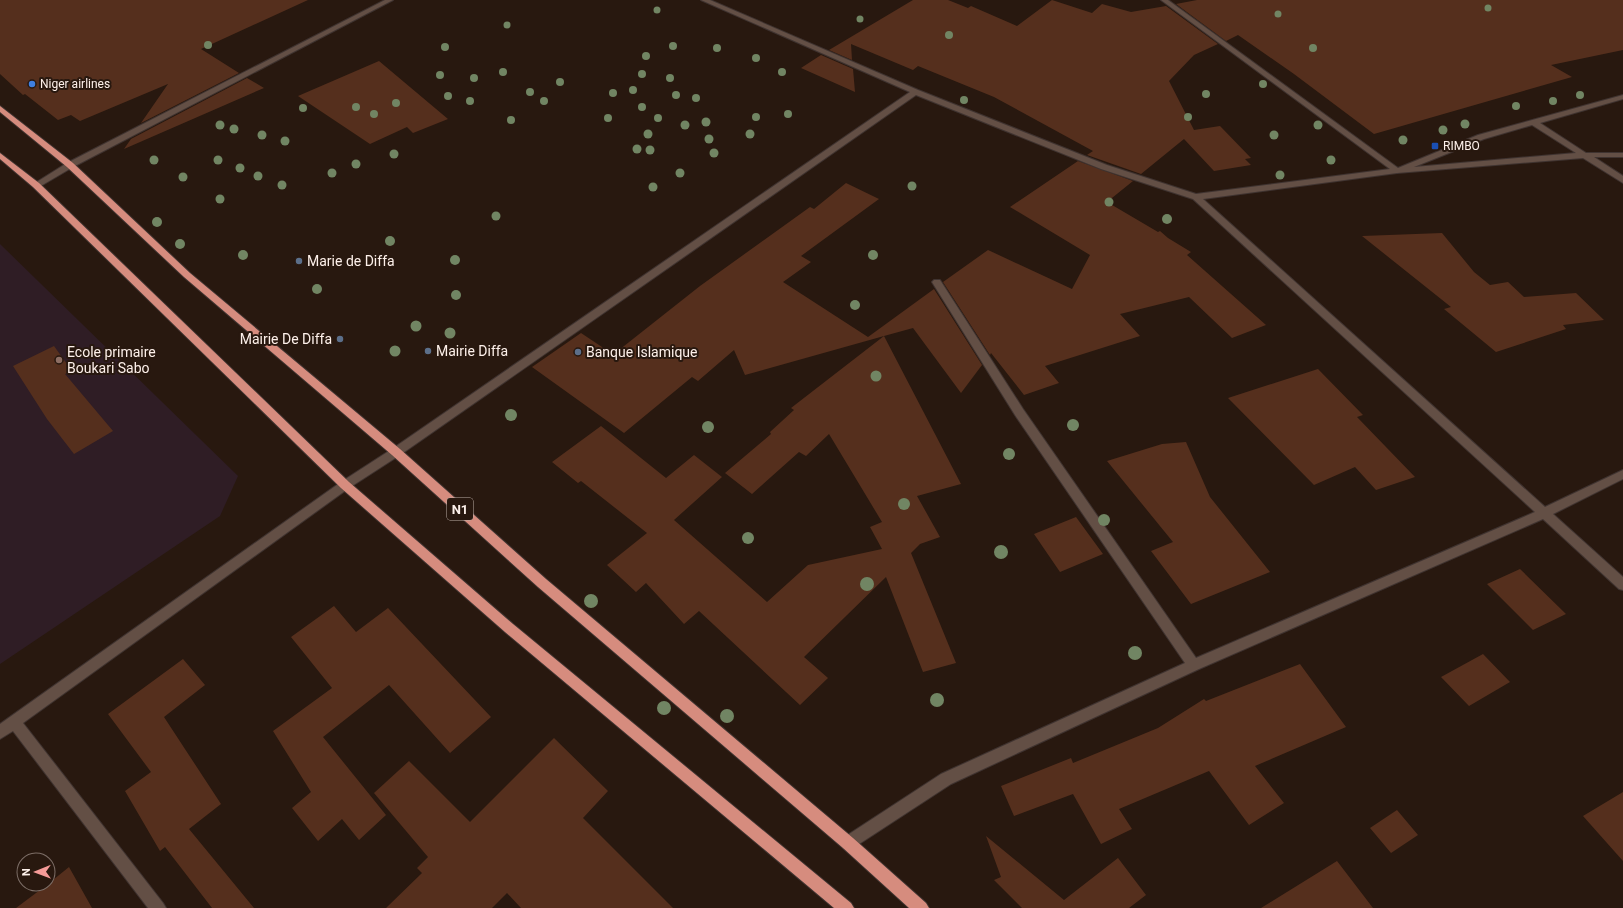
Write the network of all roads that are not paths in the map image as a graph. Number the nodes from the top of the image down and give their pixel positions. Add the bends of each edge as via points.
1 (390, 0) edge
2 (704, 0) edge
3 (1164, 0) edge
4 (915, 92) junction
5 (1623, 97) edge
6 (0, 108) edge
7 (1533, 122) junction
8 (0, 155) edge
9 (1584, 155) junction
10 (1623, 155) edge
11 (70, 165) junction
12 (1397, 171) junction
13 (1623, 180) edge
14 (36, 185) junction
15 (1196, 197) junction
16 (937, 282) dead end
17 (396, 452) junction
18 (1623, 474) edge
19 (345, 485) junction
20 (1544, 514) junction
21 (1623, 585) edge
22 (1194, 665) junction
23 (14, 722) junction
24 (0, 732) edge
25 (848, 843) junction
26 (158, 908) edge
27 (846, 908) edge
28 (921, 908) edge

1 - 11 street
2 - 4 street
3 - 12 street
4 - 15 street via 1104,167
4 - 17 street
5 - 7 street
6 - 11 highway, N1
7 - 9 street
7 - 12 street via 1480,137
8 - 14 highway
9 - 10 street
9 - 12 street
9 - 13 street
11 - 14 street
11 - 17 highway, N1 via 186,275
12 - 15 street
14 - 19 highway
15 - 20 street
16 - 22 street via 1019,412
17 - 19 street
17 - 25 highway, N1 via 542,583
18 - 20 street
19 - 23 street
19 - 27 highway via 509,628
20 - 21 street
20 - 22 street
22 - 25 street via 946,780
23 - 24 street
23 - 26 street
25 - 28 highway, N1

